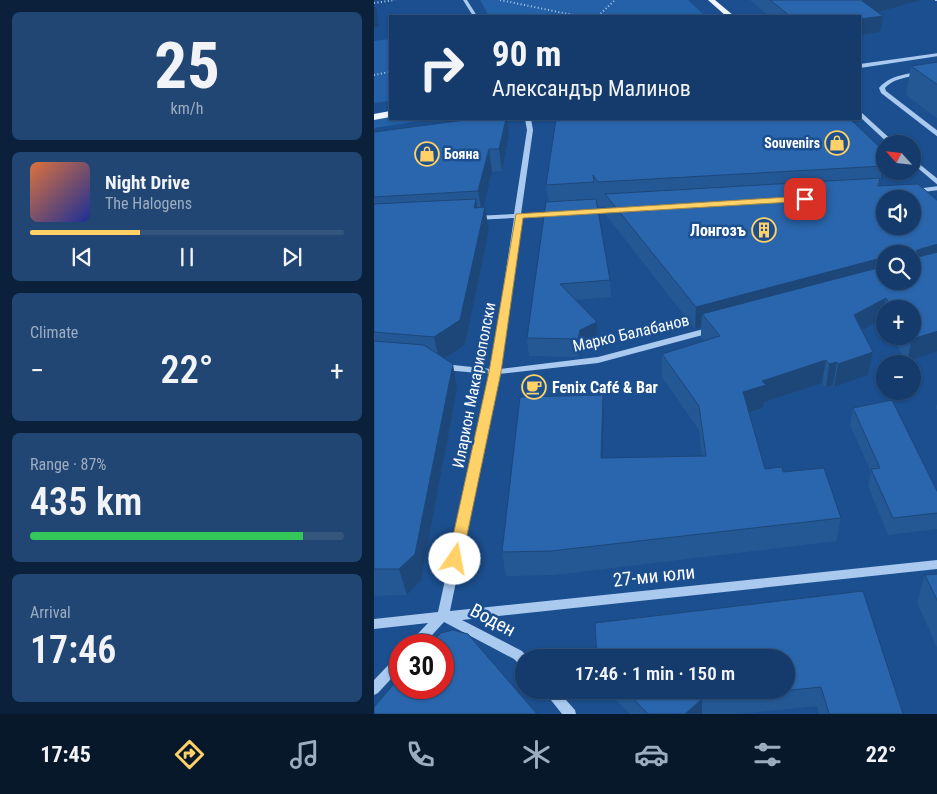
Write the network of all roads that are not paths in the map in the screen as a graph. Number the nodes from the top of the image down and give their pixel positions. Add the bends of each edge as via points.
1 (465, 0) edge
2 (711, 0) edge
3 (474, 15) edge
4 (729, 15) edge
5 (937, 54) edge
6 (861, 66) edge
7 (937, 72) edge
8 (389, 114) edge
9 (861, 115) edge
10 (374, 117) edge
11 (528, 120) edge
12 (884, 135) edge
13 (937, 135) edge
14 (922, 169) edge
15 (937, 183) edge
16 (937, 188) edge
17 (921, 190) edge
18 (627, 209) edge
19 (578, 212) edge
20 (568, 213) edge
21 (519, 216) junction
22 (471, 219) edge
23 (720, 327) edge
24 (430, 366) edge
25 (495, 372) junction
26 (937, 564) edge
27 (443, 615) junction
28 (374, 624) edge
29 (425, 634) edge
30 (515, 653) edge
31 (389, 673) edge
32 (374, 689) edge
33 (557, 699) edge
34 (570, 714) edge

1 - 3 street
2 - 4 main road
5 - 6 street
7 - 13 street via 897,78 882,88
8 - 10 main road
9 - 12 street
11 - 21 street, Иларион Макариополски via 530,130
14 - 15 street
16 - 17 street
18 - 19 street
20 - 21 street
21 - 22 street
21 - 25 street, Иларион Макариополски
23 - 25 street, Марко Балабанов via 598,360
24 - 25 street, Марко Балабанов
25 - 27 street, Иларион Макариополски
26 - 27 street, 27-ми юли
27 - 28 street, 27-ми юли
27 - 29 street
27 - 30 street, Воден
31 - 32 street
33 - 34 street

